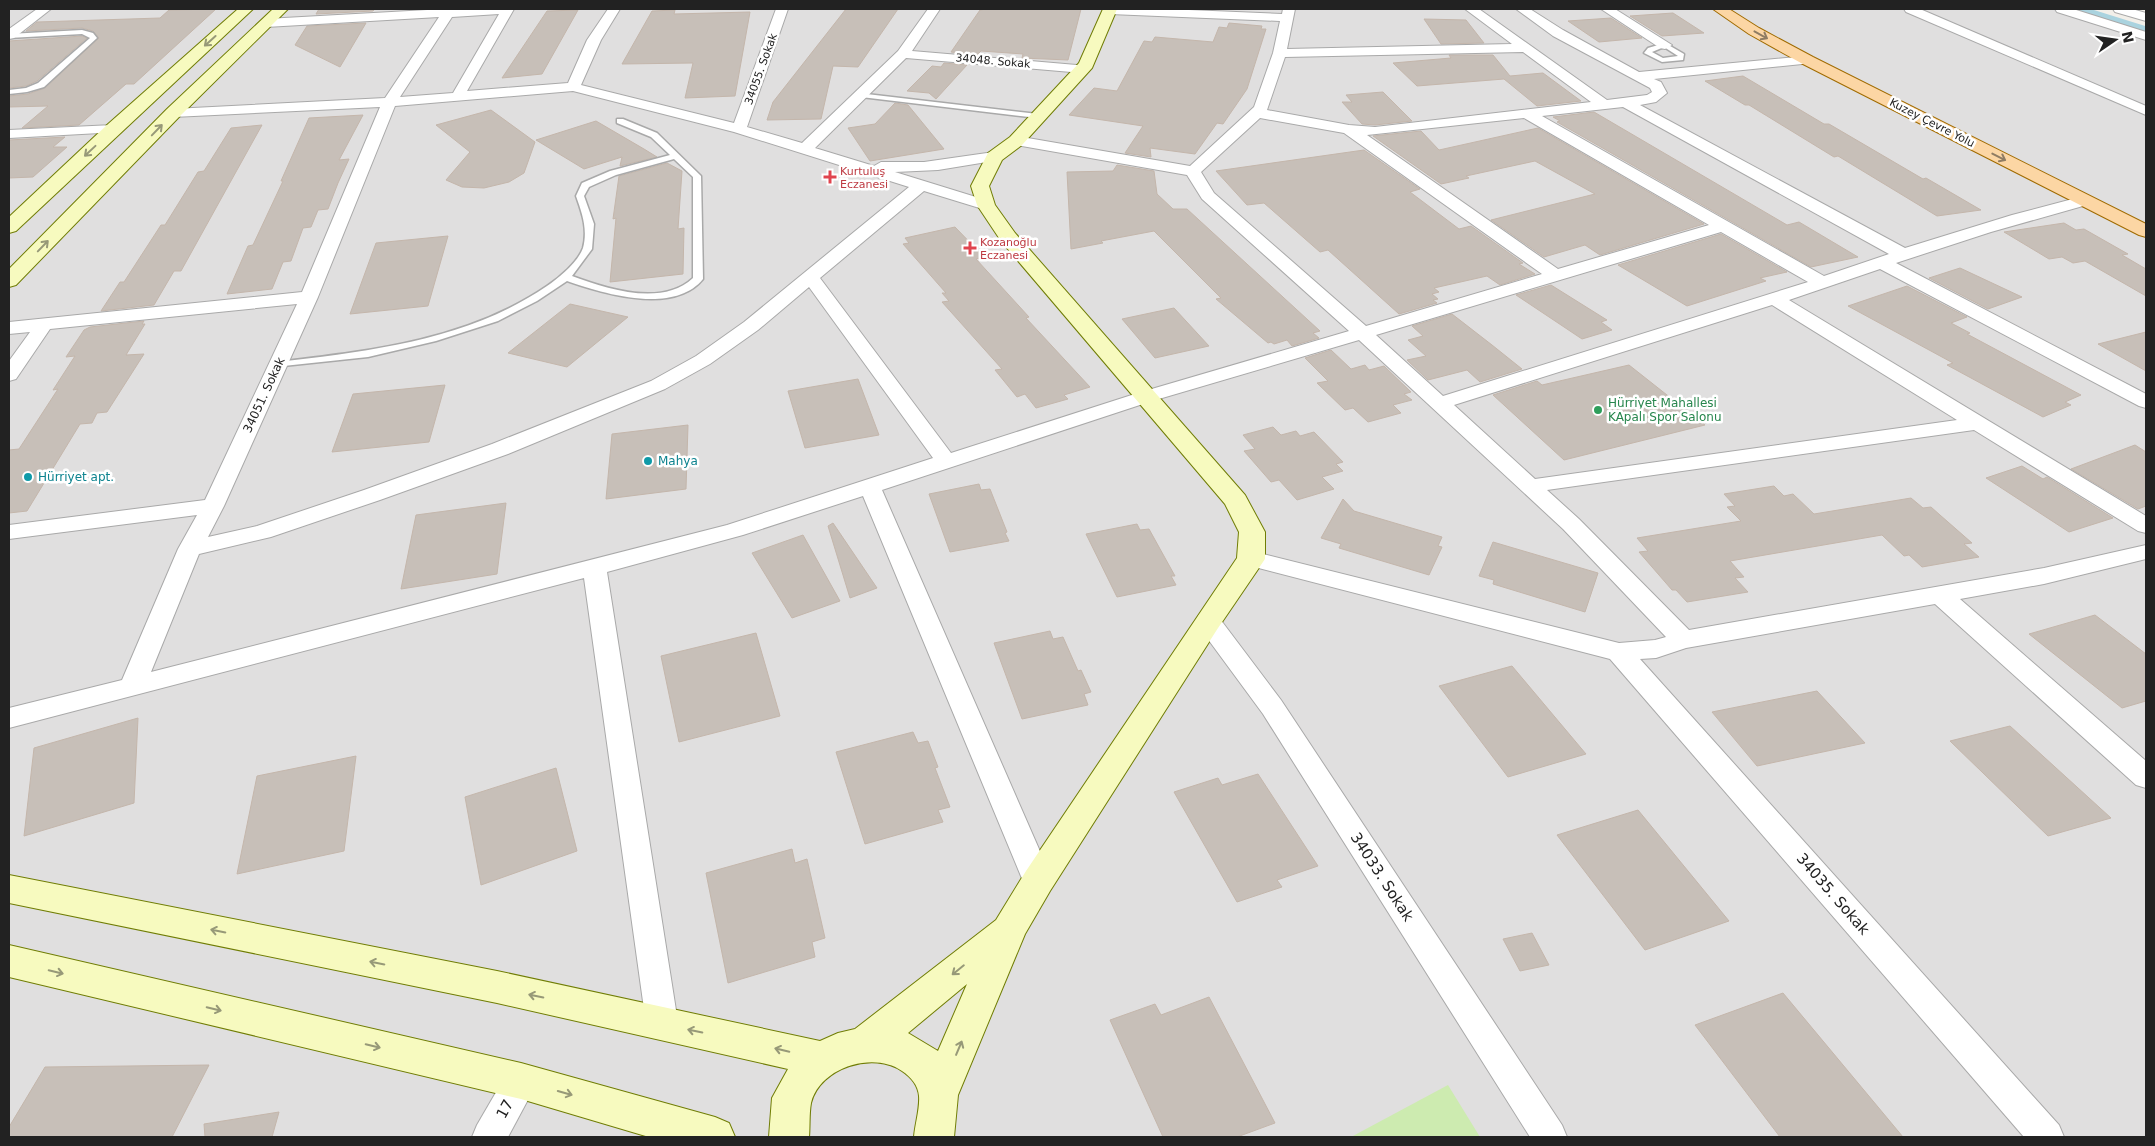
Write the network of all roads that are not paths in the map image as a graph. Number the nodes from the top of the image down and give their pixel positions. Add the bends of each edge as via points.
1 (45, 9) edge
2 (246, 9) edge
3 (281, 9) edge
4 (508, 9) edge
5 (614, 9) edge
6 (782, 9) edge
7 (934, 9) edge
8 (1471, 9) edge
9 (1522, 9) edge
10 (1607, 9) edge
11 (1720, 9) edge
12 (1749, 9) edge
13 (1910, 9) edge
14 (2061, 9) edge
15 (2119, 9) edge
16 (1110, 10) edge
17 (449, 11) edge
18 (1288, 13) edge
19 (2146, 17) edge
20 (266, 23) junction
21 (9, 35) edge
22 (2146, 36) edge
23 (1665, 45) dead end
24 (1526, 48) junction
25 (1280, 52) junction
26 (903, 54) junction
27 (1807, 60) junction
28 (1083, 68) junction
29 (1637, 76) junction
30 (573, 88) junction
31 (9, 92) edge
32 (861, 95) junction
33 (456, 97) junction
34 (389, 102) junction
35 (1625, 102) junction
36 (1604, 104) junction
37 (2146, 111) edge
38 (173, 113) junction
39 (1257, 113) junction
40 (1526, 113) junction
41 (1038, 116) junction
42 (620, 121) dead end
43 (113, 129) junction
44 (1349, 129) junction
45 (739, 130) junction
46 (9, 134) edge
47 (1016, 141) junction
48 (805, 149) junction
49 (676, 156) junction
50 (994, 157) junction
51 (2039, 159) dead end
52 (848, 165) junction
53 (1193, 171) junction
54 (920, 186) junction
55 (2084, 201) junction
56 (986, 205) junction
57 (1723, 226) junction
58 (9, 228) edge
59 (2146, 231) edge
60 (1904, 255) junction
61 (1880, 262) junction
62 (1556, 276) junction
63 (810, 277) junction
64 (566, 278) junction
65 (9, 281) edge
66 (1823, 283) junction
67 (308, 297) junction
68 (1773, 298) junction
69 (43, 326) junction
70 (9, 328) edge
71 (1364, 334) junction
72 (278, 365) junction
73 (9, 375) edge
74 (1145, 397) junction
75 (2146, 402) edge
76 (1441, 404) junction
77 (1978, 423) junction
78 (947, 462) junction
79 (1530, 486) junction
80 (870, 487) junction
81 (213, 506) junction
82 (2146, 526) edge
83 (9, 532) edge
84 (190, 549) junction
85 (2146, 552) edge
86 (1251, 559) junction
87 (594, 568) junction
88 (1940, 595) junction
89 (1208, 621) junction
90 (1684, 640) junction
91 (1619, 652) junction
92 (133, 685) junction
93 (9, 718) edge
94 (2146, 777) edge
95 (1038, 881) junction
96 (9, 889) edge
97 (1010, 928) junction
98 (9, 961) edge
99 (662, 1024) junction
100 (868, 1042) junction
101 (822, 1059) junction
102 (521, 1081) junction
103 (940, 1121) edge
104 (490, 1137) edge
105 (715, 1137) edge
106 (789, 1137) edge
107 (1550, 1137) edge
108 (2048, 1137) edge

1 - 21 street
2 -> 43 street
3 - 20 street
4 - 17 street
4 - 33 street
5 - 30 street via 594,40
6 - 45 street, 34055. Sokak
7 - 26 street
8 - 24 street
9 - 29 street via 1558,33
10 - 23 street
11 -> 27 main road, Kuzey Çevre Yolu
12 - 51 main road, Kuzey Çevre Yolu via 1818,50
13 - 37 street
14 - 22 street
15 - 19 street
16 - 18 street
16 - 28 street
17 - 20 street
17 - 34 street, 34051. Sokak
18 - 25 street
20 - 38 street
21 - 31 lane via 82,32 92,34 94,38 41,85
24 - 25 street
24 - 36 street
25 - 39 street
26 - 28 street, 34048. Sokak
26 - 32 street
27 - 29 street
27 -> 55 main road, Kuzey Çevre Yolu
28 - 41 street
29 - 35 street via 1656,86 1660,93 1651,99
30 - 33 street
30 - 45 street
32 - 41 lane
32 - 48 street
33 - 34 street
34 - 38 street
34 - 67 street, 34051. Sokak
35 - 36 street
35 - 60 street
36 - 40 street
65 -> 38 street
39 - 44 street
39 - 53 street
40 - 44 street via 1375,131
40 - 57 street
41 - 47 street
42 - 49 lane via 654,135
43 - 46 street
43 -> 58 street
44 - 62 street
45 - 48 street
47 - 50 street
47 - 53 street
48 - 52 street
49 - 64 lane via 613,173 585,185 580,196 590,224 587,248
49 - 64 lane via 697,176 698,279 683,291 660,297 592,288
50 - 52 street via 956,164 899,168
50 - 56 street via 980,186
52 - 54 street
53 - 71 street via 1208,196
54 - 56 street
54 - 63 street
55 - 59 main road, Kuzey Çevre Yolu
55 - 60 street via 2036,212
56 - 74 street via 1008,237
57 - 62 street
57 - 66 street
60 - 61 street
61 - 66 street
61 - 75 street
62 - 71 street
63 - 78 street
63 - 84 street via 751,326 703,360 658,385 500,449 372,495 263,532
64 - 72 lane via 494,319 432,339 368,354
66 - 68 street
67 - 69 street
67 - 72 street, 34051. Sokak
68 - 76 street
68 - 77 street
69 - 70 street
69 - 73 street
71 - 74 street
71 - 76 street
72 - 81 street, 34051. Sokak
74 - 78 street
74 - 86 street via 1236,501 1252,532
76 - 79 street
77 - 79 street
77 - 82 street
78 - 80 street
79 - 90 street
80 - 87 street via 735,530
80 - 95 street
81 - 83 street
81 - 84 street, 34051. Sokak
84 - 92 street, 34051. Sokak
85 - 88 street via 2044,576
86 - 89 street
86 - 91 street
87 - 92 street
87 - 99 street
88 - 90 street
88 - 94 street
89 - 95 street
89 - 107 street, 34033. Sokak via 1272,707
90 - 91 street via 1656,649
91 - 108 street, 34035. Sokak
92 - 93 street
95 - 97 street
99 -> 96 street via 497,987
97 -> 100 street
103 -> 97 street
98 -> 102 street
101 -> 99 street
100 - 101 street via 844,1047
100 - 103 street via 893,1045 914,1055 930,1071
101 - 106 street via 804,1077 791,1098 786,1122
102 - 104 street, 17
102 -> 105 street

